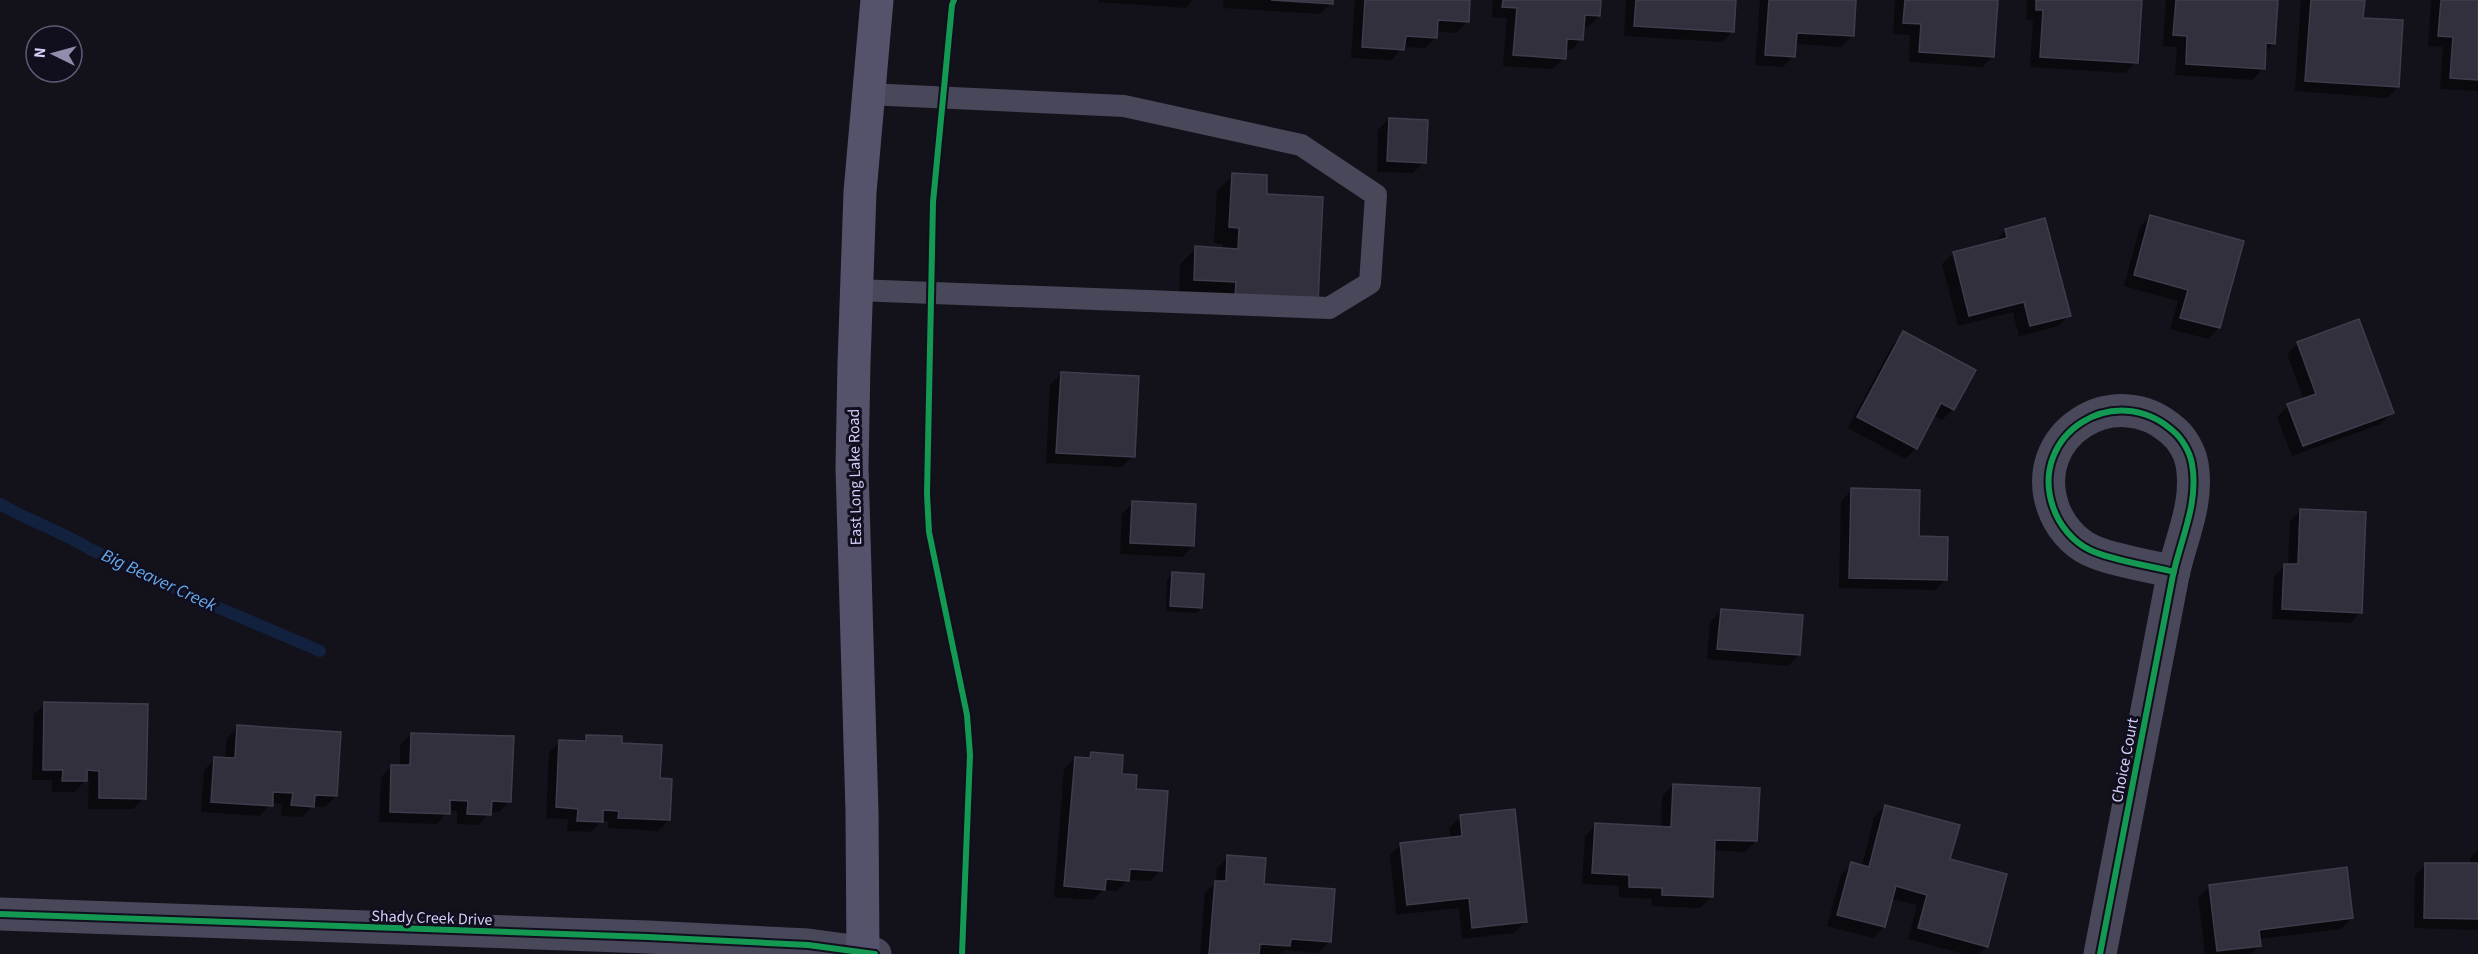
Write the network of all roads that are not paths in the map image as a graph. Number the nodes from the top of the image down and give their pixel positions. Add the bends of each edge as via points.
1 (877, 0) edge
2 (867, 94) junction
3 (856, 290) junction
4 (2174, 572) junction
5 (0, 914) edge
6 (867, 953) edge
7 (2100, 954) edge

1 - 2 main road, East Long Lake Road
2 - 3 main road, East Long Lake Road
2 - 3 lane via 1124,106 1301,145 1376,195 1370,283 1329,308
3 - 6 main road, East Long Lake Road via 852,467
4 - 4 street, Choice Court via 2196,484 2192,459 2180,437 2161,420 2137,411 2112,410 2089,417 2070,430 2056,449 2049,472 2049,496 2057,518 2071,537 2091,550
4 - 7 street, Choice Court
5 - 6 street, Shady Creek Drive via 648,937 808,945

